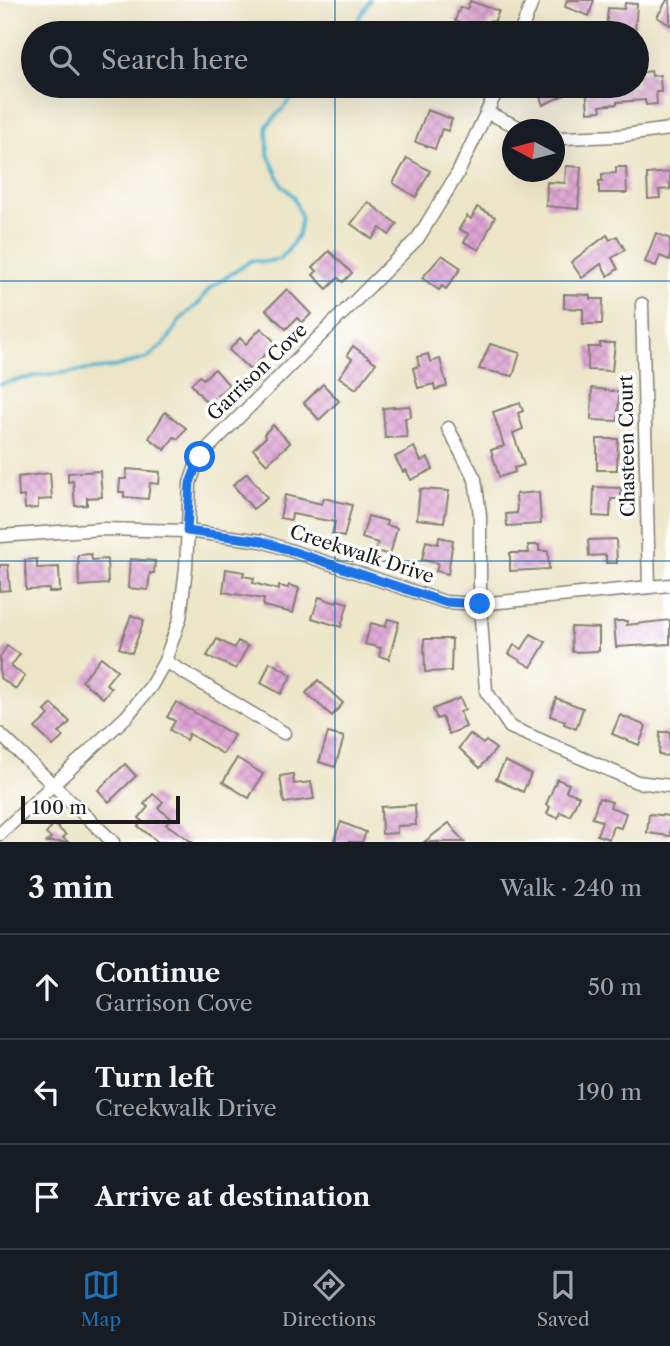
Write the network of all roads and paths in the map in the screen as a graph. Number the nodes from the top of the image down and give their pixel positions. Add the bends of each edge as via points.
1 (533, 0) edge
2 (525, 21) edge
3 (494, 98) edge
4 (488, 113) junction
5 (502, 119) edge
6 (670, 129) edge
7 (565, 136) edge
8 (642, 304) dead end
9 (448, 428) dead end
10 (187, 531) junction
11 (0, 536) edge
12 (670, 585) edge
13 (649, 587) junction
14 (480, 604) junction
15 (165, 661) junction
16 (284, 733) dead end
17 (0, 734) edge
18 (52, 785) junction
19 (670, 786) edge
20 (0, 834) edge
21 (113, 842) edge

1 - 2 street
3 - 4 street, Garrison Cove
4 - 5 street
4 - 10 street, Garrison Cove via 418,238 200,457 190,483
6 - 7 street via 618,136
8 - 13 street, Chasteen Court
9 - 14 street via 475,479 480,515
10 - 11 street, Creekwalk Drive via 102,528
10 - 14 street, Creekwalk Drive via 262,541 444,602
10 - 15 street, Garrison Cove via 180,618
12 - 13 street, Creekwalk Drive
13 - 14 street, Creekwalk Drive
14 - 19 street via 486,691 510,727 637,782
15 - 16 street
15 - 18 street, Garrison Cove via 127,716
17 - 18 street
18 - 20 street, Garrison Cove
18 - 21 street

